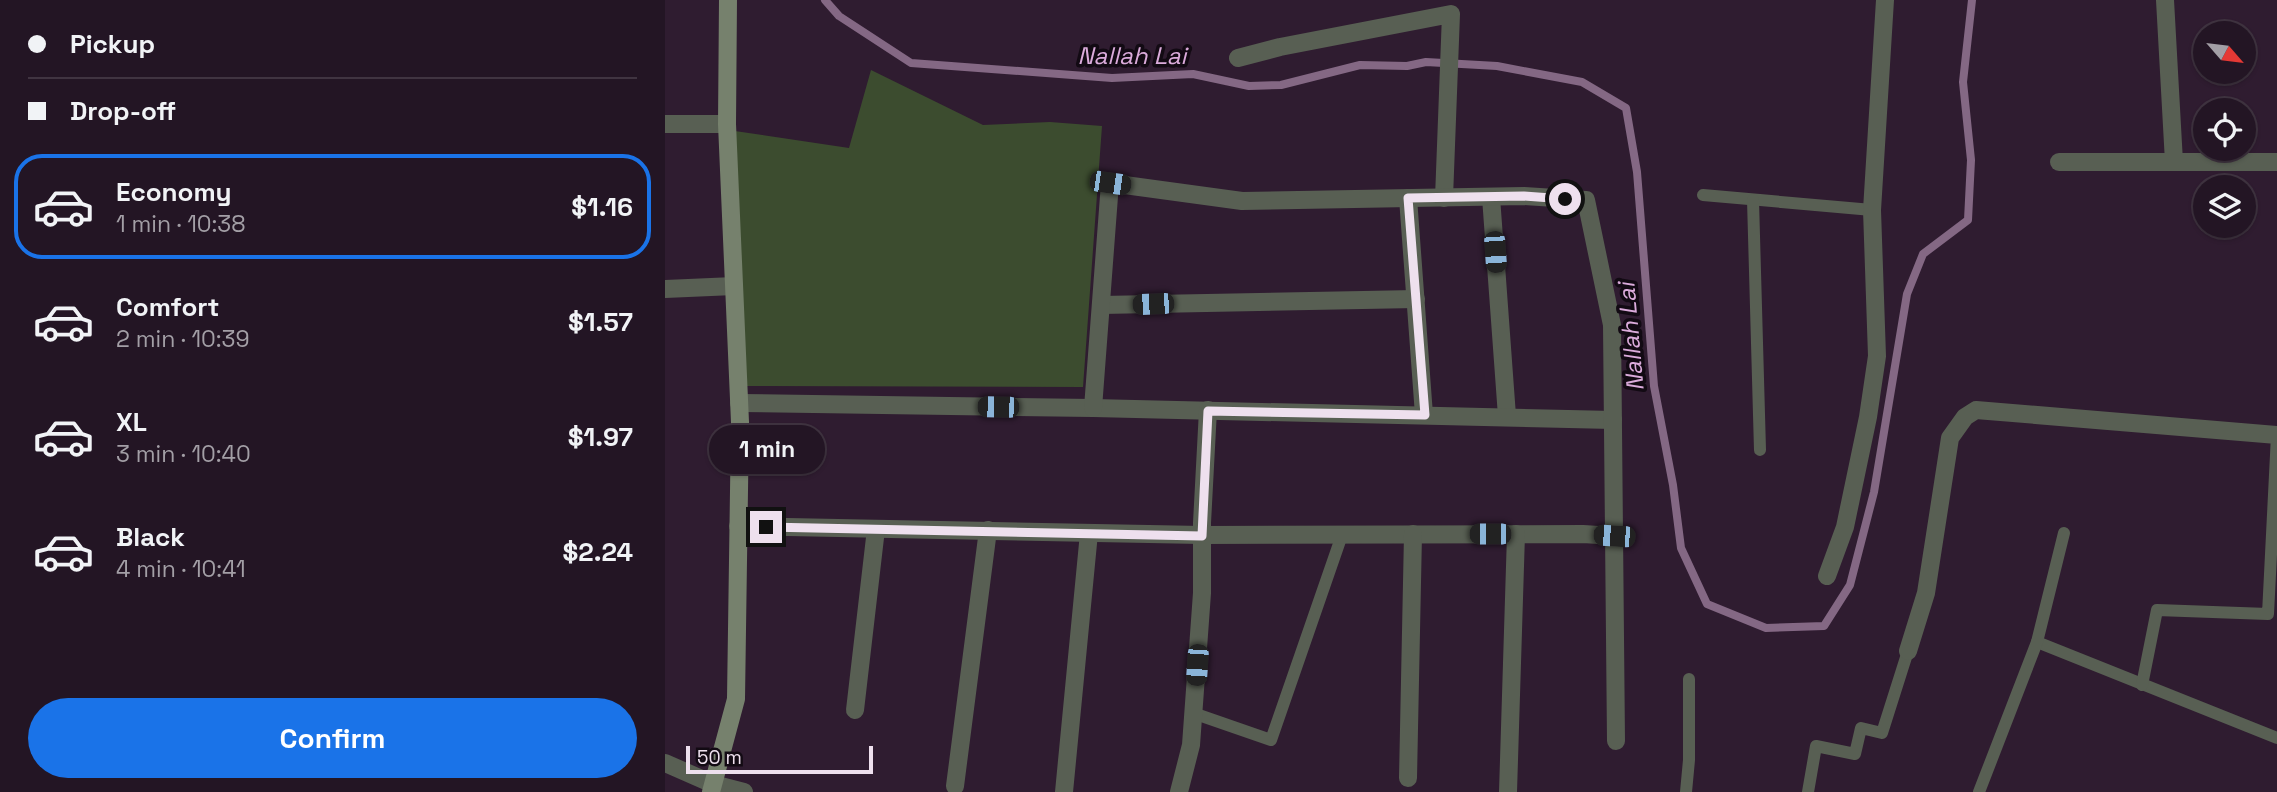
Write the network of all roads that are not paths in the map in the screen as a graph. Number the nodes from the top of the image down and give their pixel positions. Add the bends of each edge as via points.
1 (728, 0) edge
2 (1885, 0) edge
3 (2165, 0) edge
4 (1238, 58) dead end
5 (665, 124) edge
6 (727, 124) junction
7 (2059, 162) dead end
8 (2174, 162) junction
9 (2277, 162) edge
10 (1703, 195) dead end
11 (1492, 197) junction
12 (1408, 198) junction
13 (1444, 198) junction
14 (1753, 200) junction
15 (1872, 210) junction
16 (734, 286) junction
17 (665, 289) edge
18 (1416, 299) junction
19 (1101, 305) junction
20 (739, 403) junction
21 (1093, 408) junction
22 (1208, 411) junction
23 (1425, 415) junction
24 (1507, 416) junction
25 (1613, 420) junction
26 (2277, 435) edge
27 (1760, 450) dead end
28 (738, 526) junction
29 (876, 529) junction
30 (988, 530) junction
31 (1089, 533) junction
32 (2064, 533) dead end
33 (1413, 534) junction
34 (1516, 534) junction
35 (1342, 535) junction
36 (1202, 536) junction
37 (1614, 536) junction
38 (1827, 576) dead end
39 (2037, 642) junction
40 (1908, 651) joint
41 (1689, 679) dead end
42 (2142, 685) junction
43 (855, 710) dead end
44 (1193, 713) junction
45 (2277, 738) edge
46 (1616, 741) dead end
47 (665, 763) edge
48 (1408, 778) dead end
49 (955, 786) dead end
50 (712, 788) edge
51 (744, 792) edge
52 (1064, 792) edge
53 (1179, 792) edge
54 (1508, 792) edge
55 (1686, 792) edge
56 (1808, 792) edge
57 (1979, 792) edge

1 - 6 street
2 - 15 street
3 - 8 street
4 - 13 street via 1451,14
5 - 6 street
6 - 16 street
7 - 8 street
8 - 9 street
10 - 14 lane
11 - 13 street
11 - 24 street
11 - 25 street via 1586,200 1612,326
12 - 13 street
12 - 18 street
12 - 19 street via 1242,201 1110,183
14 - 15 lane
14 - 27 lane
15 - 38 street via 1877,356 1845,527
16 - 17 street
16 - 20 street
18 - 19 street
18 - 23 street
19 - 21 street
20 - 21 street
20 - 28 street
21 - 22 street
22 - 23 street
22 - 36 street
23 - 24 street
24 - 25 street
25 - 37 street
26 - 40 street via 1976,410 1949,439 1926,593
26 - 42 lane via 2268,614 2157,610
28 - 29 street
28 - 50 street via 736,699
29 - 30 street
29 - 43 street
30 - 31 street
30 - 49 street
31 - 36 street
31 - 52 street
32 - 39 lane
33 - 34 street
33 - 35 street
33 - 48 street
34 - 37 street
34 - 54 street
35 - 36 street
35 - 44 lane via 1271,740
36 - 44 street
37 - 46 street
39 - 42 lane
39 - 57 lane
40 - 56 lane via 1882,733 1861,728 1855,754 1816,746
41 - 55 lane
42 - 45 lane
44 - 53 street via 1191,745
47 - 50 street
50 - 51 street

